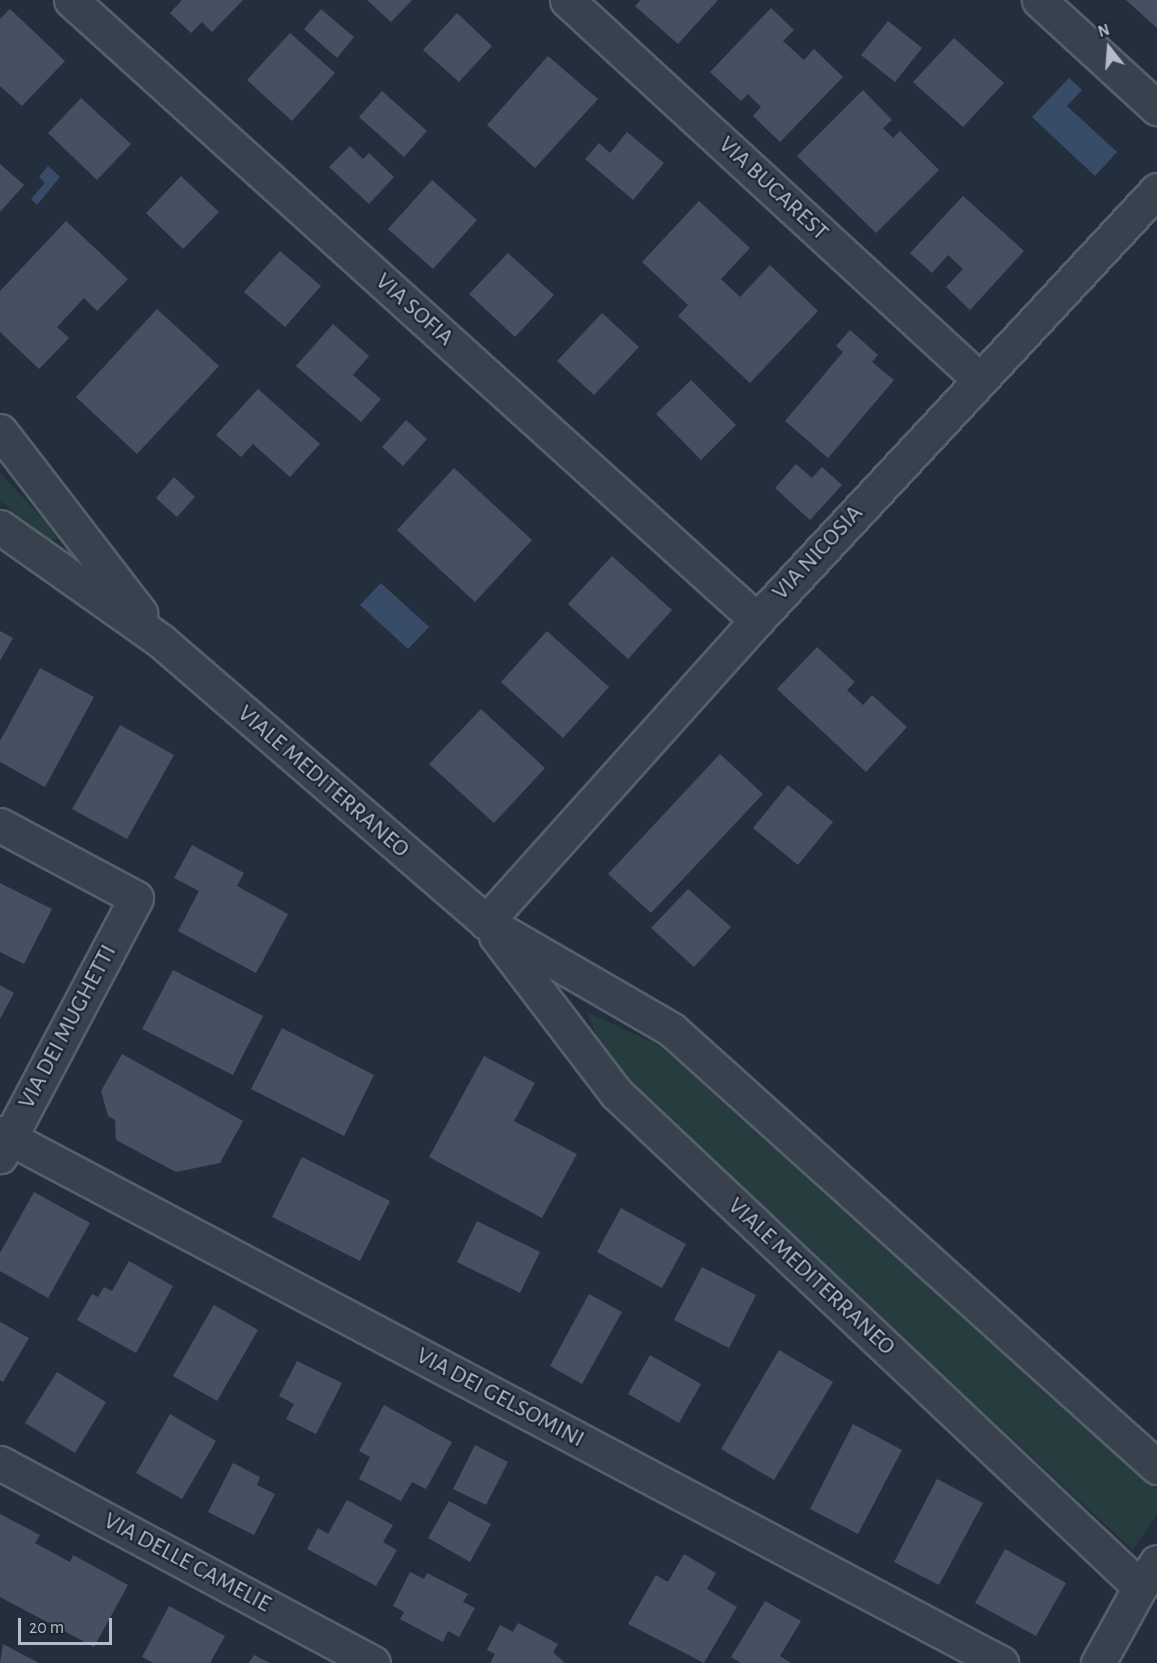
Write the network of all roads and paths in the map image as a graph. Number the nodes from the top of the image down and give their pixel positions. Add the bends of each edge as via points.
1 (71, 0) edge
2 (567, 0) edge
3 (1038, 0) edge
4 (1157, 108) edge
5 (1157, 190) edge
6 (979, 379) junction
7 (0, 431) edge
8 (0, 527) edge
9 (757, 620) junction
10 (161, 641) junction
11 (0, 825) edge
12 (486, 922) junction
13 (3, 1142) edge
14 (0, 1463) edge
15 (1157, 1467) edge
16 (1148, 1574) edge
17 (373, 1663) edge
18 (1001, 1663) edge
19 (1098, 1663) edge

1 - 9 street, VIA SOFIA
2 - 6 street, VIA BUCAREST
3 - 4 street
5 - 6 street, VIA NICOSIA
6 - 9 street, VIA NICOSIA
7 - 10 street, VIALE MEDITERRANEO
8 - 10 street, VIALE MEDITERRANEO
9 - 12 street, VIA NICOSIA
10 - 12 street, VIALE MEDITERRANEO
11 - 13 street, VIA DEI MUGHETTI via 135,898
12 - 15 street, VIALE MEDITERRANEO via 672,1030
12 - 16 street, VIALE MEDITERRANEO via 616,1093
13 - 18 street, VIA DEI GELSOMINI
14 - 17 street, VIA DELLE CAMELIE
16 - 19 street

